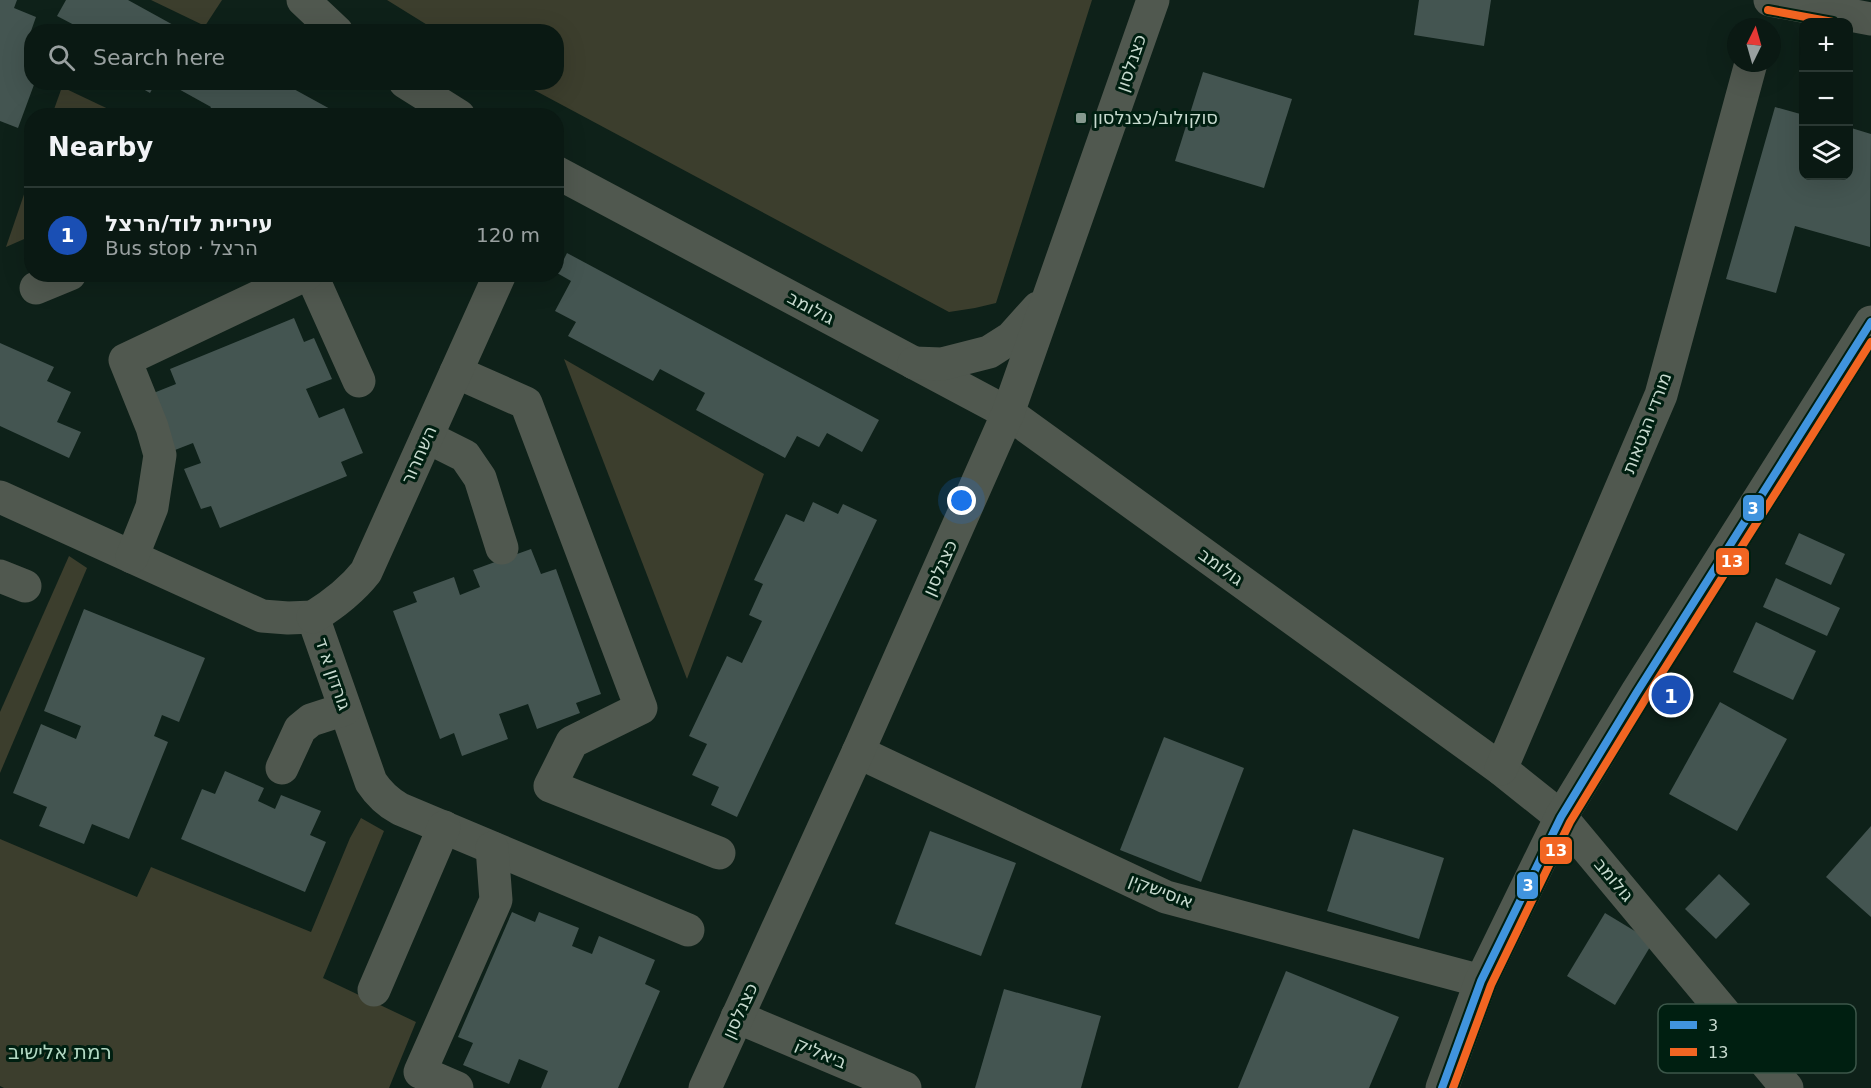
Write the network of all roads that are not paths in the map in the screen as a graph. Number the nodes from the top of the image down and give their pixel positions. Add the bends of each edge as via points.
1 (303, 0) edge
2 (1153, 0) edge
3 (1769, 0) edge
4 (1764, 18) edge
5 (1871, 20) edge
6 (328, 24) edge
7 (1749, 72) edge
8 (418, 90) edge
9 (446, 108) edge
10 (564, 176) edge
11 (51, 282) edge
12 (284, 282) edge
13 (297, 282) edge
14 (488, 282) edge
15 (36, 288) dead end
16 (1048, 298) junction
17 (1871, 322) edge
18 (913, 363) junction
19 (456, 372) junction
20 (360, 381) dead end
21 (1008, 413) junction
22 (427, 437) junction
23 (0, 497) edge
24 (502, 548) dead end
25 (132, 557) junction
26 (313, 617) junction
27 (345, 709) junction
28 (858, 752) junction
29 (282, 768) dead end
30 (1501, 769) junction
31 (1561, 817) junction
32 (444, 828) junction
33 (492, 848) junction
34 (719, 853) dead end
35 (688, 930) dead end
36 (1481, 981) junction
37 (374, 990) dead end
38 (1717, 1004) edge
39 (737, 1017) junction
40 (1774, 1073) edge
41 (457, 1088) edge
42 (705, 1088) edge
43 (905, 1088) edge
44 (1442, 1088) edge
45 (1787, 1088) edge

1 - 6 street
2 - 16 street, כצנלסון
3 - 4 street
3 - 5 street
7 - 30 street, מורדי הגטאות via 1661,395
8 - 9 street
10 - 18 street, גולומב
11 - 15 street
12 - 25 street via 125,360 160,455 152,507
13 - 20 street
14 - 19 street, השחרור
16 - 18 street via 1011,338 989,351 942,364
16 - 21 street, כצנלסון
17 - 31 street
18 - 21 street, גולומב
19 - 22 street, השחרור
19 - 34 street via 526,403 641,708 572,742 550,786
21 - 28 street, כצנלסון
21 - 30 street, גולומב
22 - 24 street via 465,456 480,478
22 - 26 street, השחרור via 366,572 333,605
23 - 25 street, גורדון א ד
25 - 26 street, גורדון א ד via 262,616
26 - 27 street, גורדון א ד
27 - 29 street via 311,720 300,729
27 - 32 street, גורדון א ד via 378,792 400,809
28 - 36 street, אוסישקין via 1166,897
28 - 39 street, כצנלסון
30 - 31 street, גולומב
31 - 36 street
31 - 38 street, גולומב
32 - 33 street, גורדון א ד
32 - 37 street
33 - 35 street, גורדון א ד
33 - 41 street via 496,900 420,1072
36 - 44 street
39 - 42 street, כצנלסון
39 - 43 street, ביאליק
40 - 45 street, גולומב

